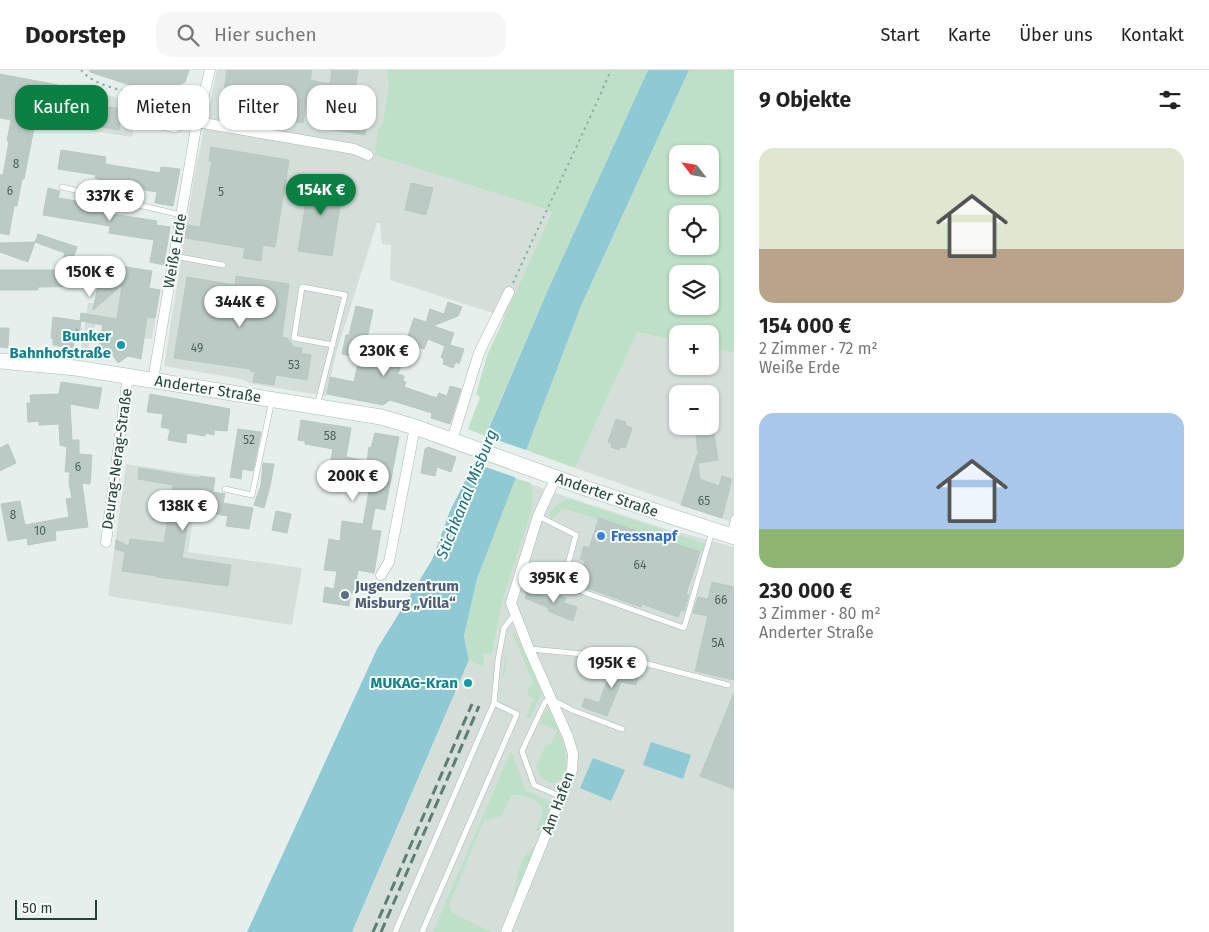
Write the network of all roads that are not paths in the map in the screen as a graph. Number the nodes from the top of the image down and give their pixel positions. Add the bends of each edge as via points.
1 (210, 70) edge
2 (206, 85) edge
3 (209, 124) edge
4 (196, 130) edge
5 (368, 155) dead end
6 (62, 187) dead end
7 (181, 214) junction
8 (174, 256) junction
9 (223, 265) dead end
10 (509, 292) road end
11 (333, 344) junction
12 (0, 361) edge
13 (128, 376) junction
14 (153, 380) junction
15 (272, 399) junction
16 (317, 406) junction
17 (415, 427) junction
18 (452, 440) junction
19 (556, 477) junction
20 (224, 489) dead end
21 (538, 516) junction
22 (734, 518) edge
23 (712, 531) junction
24 (731, 536) edge
25 (106, 542) dead end
26 (381, 575) dead end
27 (515, 614) junction
28 (529, 649) junction
29 (728, 685) dead end
30 (550, 699) junction
31 (494, 704) junction
32 (622, 729) dead end
33 (562, 797) junction
34 (395, 932) edge
35 (422, 932) edge
36 (506, 932) edge

1 - 2 street, Weiße Erde
3 - 5 street via 354,149
4 - 7 street, Weiße Erde
6 - 7 lane
7 - 8 street, Weiße Erde
8 - 9 lane
8 - 14 street, Weiße Erde
10 - 18 street via 479,353
11 - 11 lane via 345,295 302,287 294,338
11 - 16 lane
12 - 13 main road, Anderter Straße
13 - 14 main road, Anderter Straße
13 - 25 street, Deurag-Nerag-Straße
14 - 15 main road, Anderter Straße
15 - 16 main road, Anderter Straße
15 - 20 lane via 252,495
16 - 17 main road, Anderter Straße via 381,417
17 - 18 main road, Anderter Straße
17 - 26 street via 389,562
18 - 19 main road, Anderter Straße
19 - 21 street, Am Hafen
19 - 23 main road, Anderter Straße
21 - 23 lane via 576,535 565,575 575,589 684,628
21 - 27 street, Am Hafen via 510,602
22 - 24 lane
23 - 24 main road, Anderter Straße
27 - 28 street, Am Hafen
27 - 31 lane via 504,628
28 - 29 lane via 625,658
28 - 30 street, Am Hafen
30 - 32 lane
30 - 33 street, Am Hafen via 573,754 572,770
30 - 33 lane via 541,708 522,751 534,785
31 - 34 lane
31 - 35 lane via 517,714
33 - 36 street, Am Hafen

